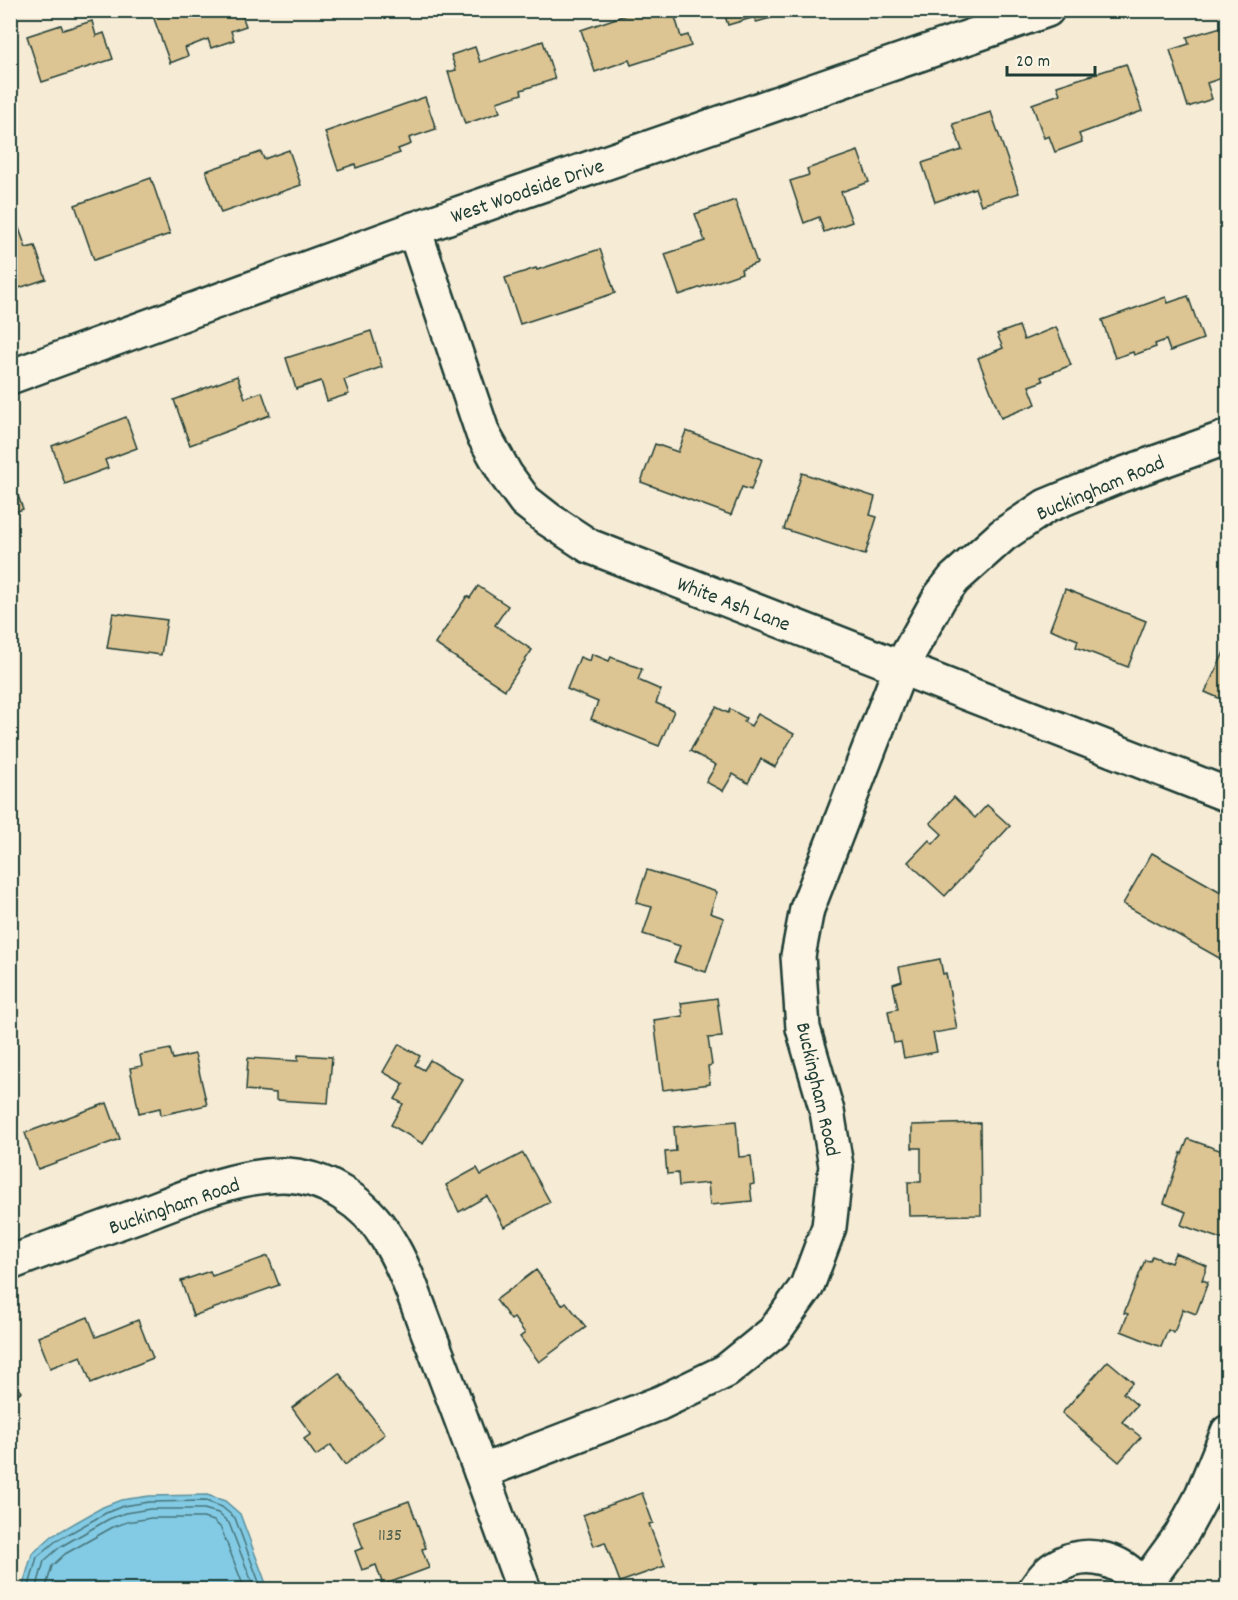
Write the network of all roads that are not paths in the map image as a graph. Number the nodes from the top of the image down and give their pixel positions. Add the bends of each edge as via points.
1 (1047, 10) edge
2 (414, 229) junction
3 (10, 378) edge
4 (1227, 437) edge
5 (901, 667) junction
6 (1227, 795) edge
7 (10, 1263) edge
8 (1227, 1432) edge
9 (481, 1472) junction
10 (1143, 1588) edge
11 (524, 1590) edge
12 (1035, 1590) edge

1 - 2 street, West Woodside Drive
2 - 3 street, West Woodside Drive
2 - 5 street, White Ash Lane via 483,434 525,501 589,546
4 - 5 street, Buckingham Road via 1121,474 1046,506 1003,535 954,579 940,597
5 - 6 street, White Ash Lane
5 - 9 street, Buckingham Road via 807,909 798,956 803,1028 827,1111 836,1166 829,1227 807,1286 774,1332 726,1371 660,1403
7 - 9 street, Buckingham Road via 223,1184 284,1175 311,1179 333,1188 372,1218 400,1261
8 - 10 street via 1191,1518
9 - 11 street
10 - 12 street via 1120,1565 1089,1557 1057,1566

